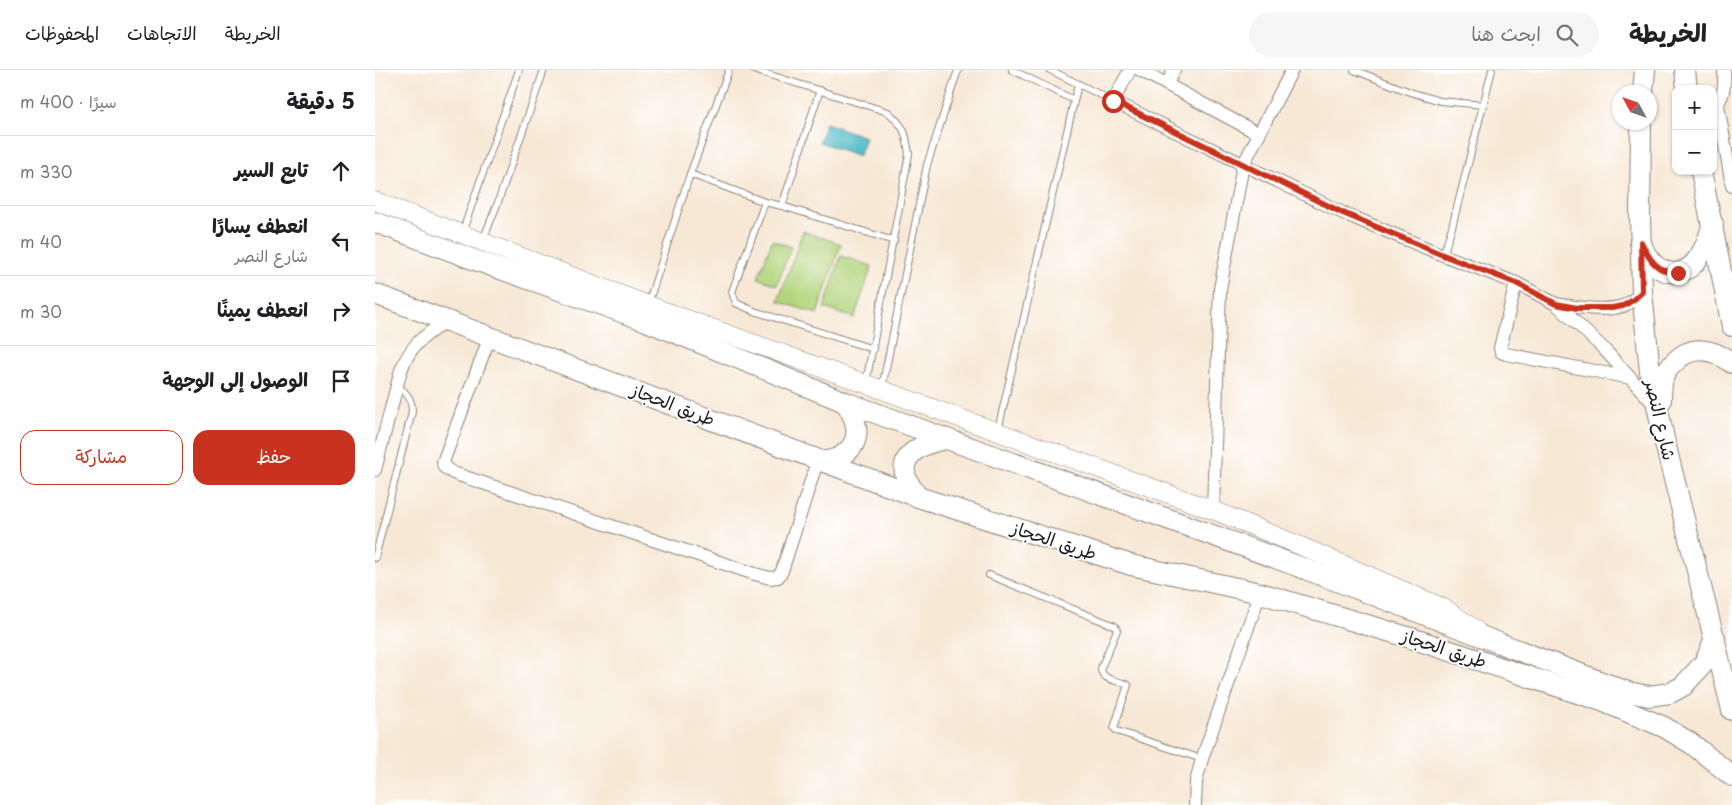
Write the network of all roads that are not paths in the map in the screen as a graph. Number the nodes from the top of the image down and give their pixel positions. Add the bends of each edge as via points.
1 (519, 70) edge
2 (545, 70) edge
3 (729, 70) edge
4 (754, 70) edge
5 (959, 70) edge
6 (1012, 70) edge
7 (1051, 70) edge
8 (1130, 70) edge
9 (1141, 70) edge
10 (1175, 70) edge
11 (1292, 70) edge
12 (1354, 70) edge
13 (1492, 70) edge
14 (1645, 70) edge
15 (1685, 70) edge
16 (1723, 70) edge
17 (1078, 84) junction
18 (1167, 84) junction
19 (1644, 85) edge
20 (1687, 85) edge
21 (820, 90) junction
22 (1074, 100) junction
23 (1113, 101) junction
24 (1483, 105) junction
25 (1717, 105) edge
26 (1717, 112) edge
27 (1641, 130) edge
28 (1259, 134) junction
29 (1243, 165) junction
30 (690, 174) junction
31 (1702, 175) edge
32 (1732, 186) edge
33 (375, 201) edge
34 (765, 202) junction
35 (782, 206) junction
36 (375, 222) edge
37 (1713, 224) junction
38 (461, 234) junction
39 (894, 242) junction
40 (1641, 242) junction
41 (479, 251) junction
42 (1443, 255) junction
43 (1516, 283) junction
44 (1728, 283) edge
45 (1642, 292) junction
46 (375, 294) edge
47 (1556, 304) junction
48 (646, 312) junction
49 (446, 321) junction
50 (1732, 326) edge
51 (490, 336) junction
52 (873, 348) junction
53 (1732, 363) edge
54 (1631, 378) junction
55 (397, 386) junction
56 (874, 387) junction
57 (845, 402) junction
58 (1659, 413) junction
59 (997, 432) junction
60 (946, 438) junction
61 (821, 461) junction
62 (375, 470) edge
63 (918, 497) junction
64 (1213, 510) junction
65 (375, 558) edge
66 (989, 576) dead end
67 (1260, 593) junction
68 (1715, 638) junction
69 (1488, 640) junction
70 (1732, 710) edge
71 (1203, 759) junction
72 (1732, 776) edge
73 (1195, 805) edge

1 - 38 lane
2 - 41 lane
3 - 30 lane
4 - 21 lane
5 - 56 lane via 927,165
6 - 22 lane
7 - 17 lane
8 - 23 street
9 - 18 street
10 - 18 street
11 - 28 street
12 - 24 lane via 1440,101
13 - 24 lane
14 - 19 main road
15 - 20 main road
16 - 25 street via 1725,84
17 - 22 lane
17 - 23 lane
18 - 28 street
21 - 35 lane
21 - 39 lane via 888,112 906,134 909,154
22 - 59 lane
23 - 29 street
24 - 42 lane
26 - 32 street
27 - 40 main road, شارع النصر
28 - 29 street
29 - 42 street via 1343,213
29 - 64 street via 1220,289
30 - 34 lane
30 - 48 lane
31 - 37 main road
33 - 38 main road
34 - 35 lane
34 - 52 lane via 732,292 736,302 754,311
35 - 39 lane
36 - 41 main road
37 - 40 main road via 1699,258 1691,267 1678,273 1658,268 1647,256
37 - 44 main road
38 - 41 main road
39 - 52 lane
40 - 45 main road, شارع النصر
41 - 48 main road
42 - 43 street
43 - 47 street
43 - 54 street via 1501,352
44 - 50 main road
45 - 47 street via 1623,306 1612,308
45 - 58 main road, شارع النصر via 1650,372
46 - 49 main road, طريق الحجاز
47 - 54 street
48 - 56 main road
48 - 57 main road
49 - 51 main road, طريق الحجاز
49 - 55 street via 412,348
51 - 61 main road, طريق الحجاز
51 - 61 street via 443,462 453,473 770,578 778,577 782,571
52 - 56 lane
53 - 58 main road via 1715,352 1700,349 1676,360 1665,374
54 - 58 street
55 - 62 street
55 - 65 lane via 409,396 412,412
56 - 59 main road
57 - 60 main road
57 - 61 main road via 857,426 852,446 842,456
58 - 68 main road, شارع النصر
59 - 64 main road
60 - 63 main road via 913,451 905,465 905,476
60 - 69 main road
61 - 63 main road, طريق الحجاز
63 - 67 main road, طريق الحجاز via 1131,565
64 - 69 main road via 1444,608
66 - 71 lane via 1115,626 1117,630 1101,668 1104,677 1128,685 1114,728
67 - 71 street
67 - 72 main road, طريق الحجاز via 1411,638 1602,701 1664,728
68 - 69 main road via 1705,662 1683,686 1670,693 1649,696 1607,685
68 - 70 main road, شارع النصر
71 - 73 street via 1196,782

